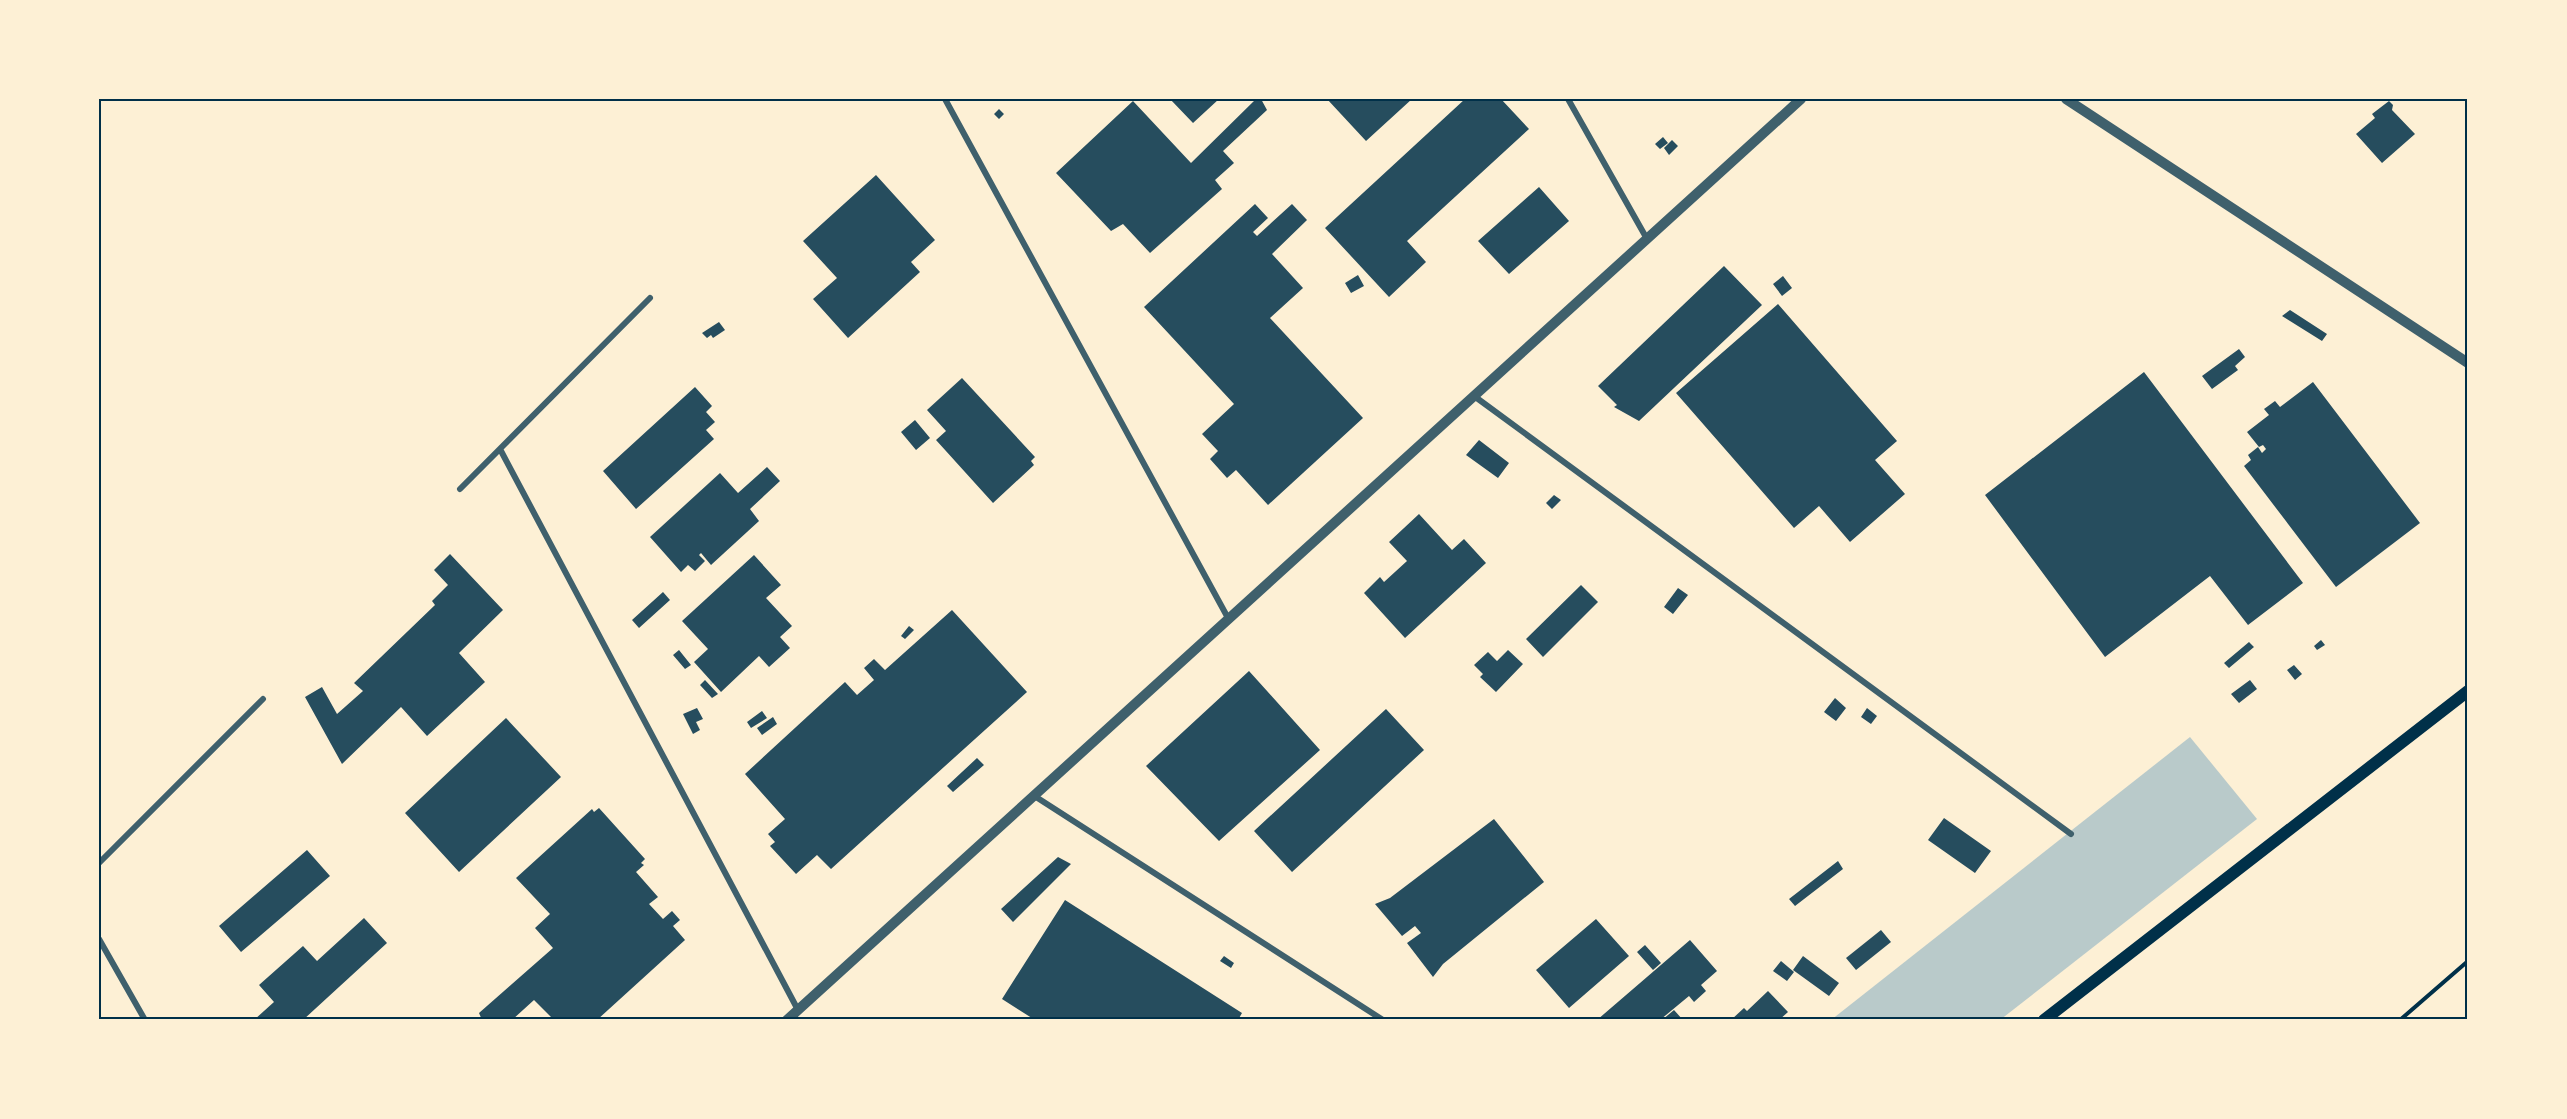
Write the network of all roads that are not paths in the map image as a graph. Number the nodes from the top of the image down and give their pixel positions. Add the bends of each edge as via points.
1 (945, 99) edge
2 (1568, 99) edge
3 (1802, 99) edge
4 (2066, 99) edge
5 (1647, 239) junction
6 (650, 298) dead end
7 (2468, 363) edge
8 (1474, 396) junction
9 (500, 449) junction
10 (460, 489) dead end
11 (1228, 618) junction
12 (2468, 692) edge
13 (263, 699) dead end
14 (1036, 797) junction
15 (2071, 834) dead end
16 (99, 863) edge
17 (99, 939) edge
18 (798, 1010) junction
19 (145, 1020) edge
20 (787, 1020) edge
21 (1383, 1020) edge
22 (2044, 1020) edge

1 - 11 street
2 - 5 street
3 - 5 street
4 - 7 street
5 - 8 street
6 - 9 street
8 - 11 street
8 - 15 street
9 - 10 street
9 - 18 street
11 - 14 street
12 - 22 main road
13 - 16 street
14 - 18 street
14 - 21 street
17 - 19 street
18 - 20 street

